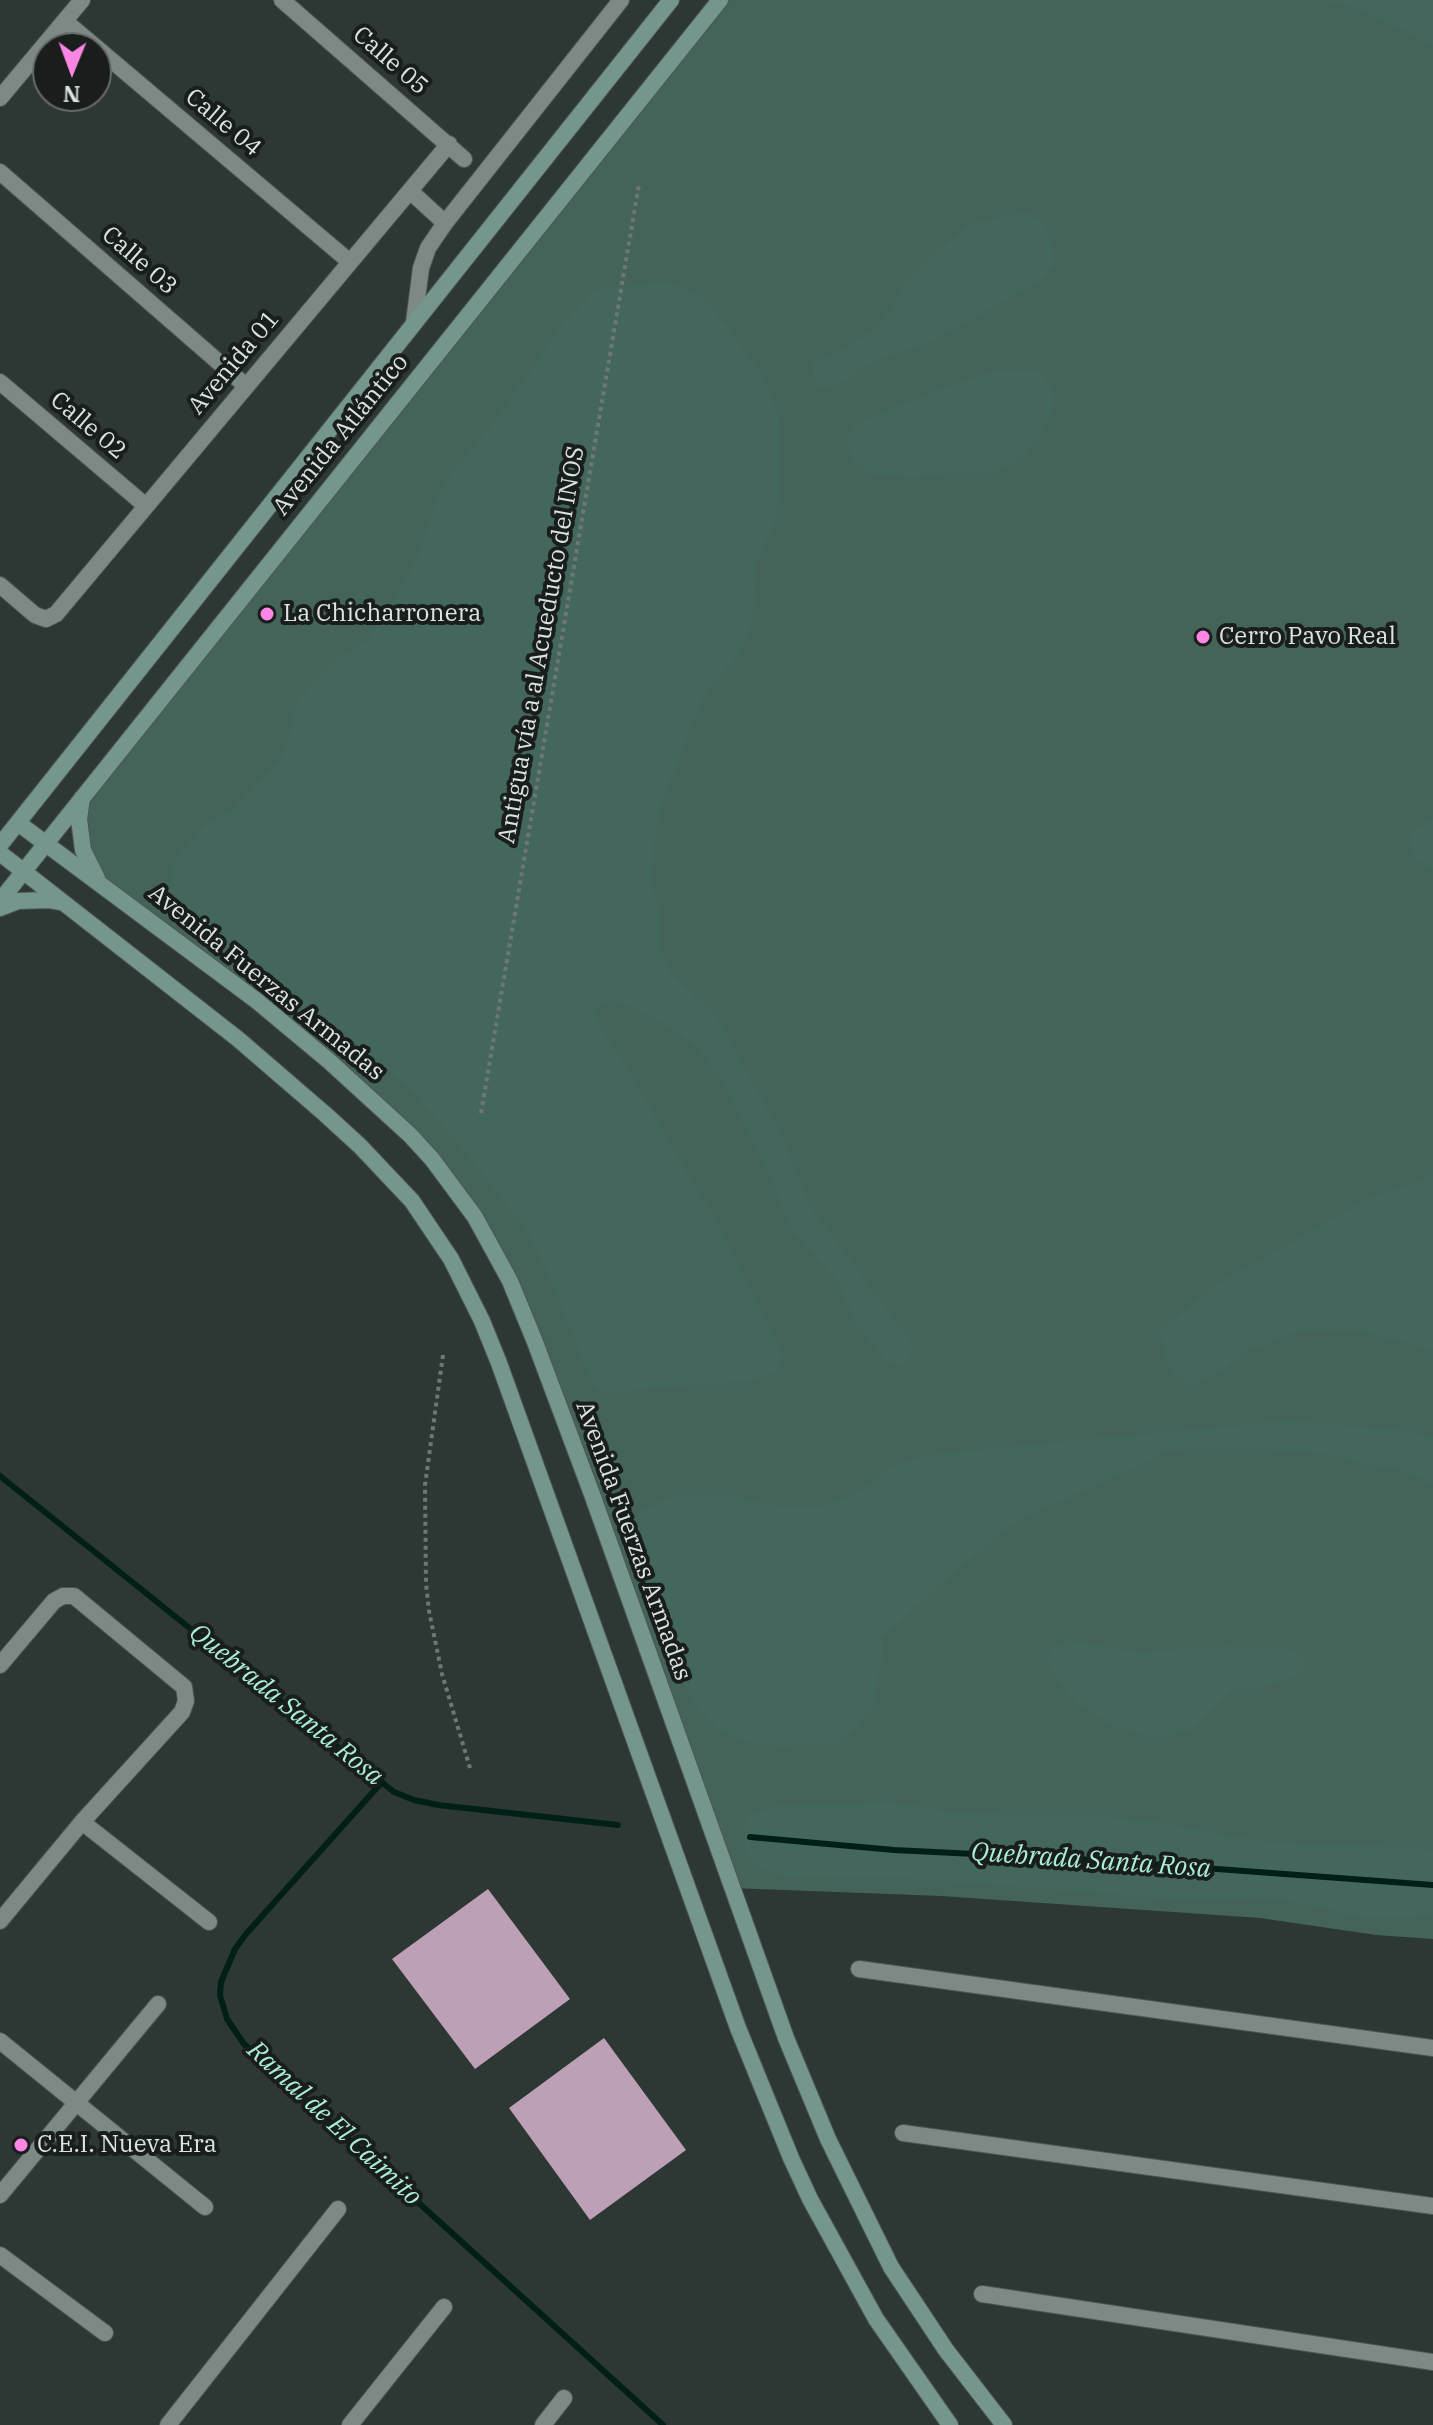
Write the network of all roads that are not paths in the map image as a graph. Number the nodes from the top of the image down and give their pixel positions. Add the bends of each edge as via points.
1 (82, 0) edge
2 (282, 0) edge
3 (621, 0) edge
4 (671, 0) edge
5 (720, 0) edge
6 (65, 21) junction
7 (0, 98) edge
8 (449, 144) junction
9 (464, 159) dead end
10 (0, 172) edge
11 (410, 191) junction
12 (445, 223) junction
13 (350, 262) junction
14 (414, 322) junction
15 (0, 382) edge
16 (246, 386) junction
17 (146, 506) junction
18 (0, 585) edge
19 (82, 797) junction
20 (18, 823) junction
21 (45, 844) junction
22 (0, 845) edge
23 (0, 853) edge
24 (23, 871) junction
25 (100, 883) junction
26 (0, 901) edge
27 (66, 903) junction
28 (0, 908) edge
29 (0, 1665) edge
30 (82, 1822) junction
31 (0, 1921) edge
32 (209, 1922) dead end
33 (859, 1969) dead end
34 (158, 2004) dead end
35 (0, 2041) edge
36 (1433, 2048) edge
37 (77, 2103) junction
38 (903, 2133) dead end
39 (0, 2195) edge
40 (1433, 2206) edge
41 (205, 2207) dead end
42 (338, 2209) dead end
43 (0, 2255) edge
44 (982, 2294) dead end
45 (444, 2307) dead end
46 (105, 2333) dead end
47 (1433, 2362) edge
48 (564, 2398) dead end
49 (168, 2425) edge
50 (350, 2425) edge
51 (543, 2425) edge
52 (950, 2425) edge
53 (1004, 2425) edge

1 - 6 street
2 - 8 street, Calle 05
3 - 12 street
4 - 14 street, Avenida Atlántico
5 - 19 street, Avenida Atlántico
6 - 7 street
6 - 13 street, Calle 04
8 - 9 street, Calle 05
8 - 11 street, Avenida 01
10 - 16 street, Calle 03
11 - 12 street
11 - 13 street, Avenida 01
12 - 14 street via 421,268
13 - 16 street, Avenida 01
14 - 20 street, Avenida Atlántico
15 - 17 street, Calle 02
16 - 17 street, Avenida 01
17 - 18 street, Avenida 01 via 56,614 46,619 35,615
19 - 21 street, Avenida Atlántico
19 - 25 street via 83,850
20 - 21 street, Avenida Fuerzas Armadas
20 - 22 street, Avenida Atlántico
21 - 24 street, Avenida Atlántico
21 - 25 street, Avenida Fuerzas Armadas
23 - 24 street
24 - 26 street, Avenida Atlántico
24 - 27 street
25 - 53 street, Avenida Fuerzas Armadas via 257,1001 378,1104 432,1159 488,1239 521,1307 583,1469 817,2114 891,2267
27 - 28 street via 18,901
27 - 52 street via 238,1039 360,1146 412,1201 451,1259 499,1363 738,2028 786,2147 869,2308
29 - 30 street via 54,1601 74,1596 184,1687 182,1712
30 - 31 street
30 - 32 street
33 - 36 street
34 - 37 street
35 - 37 street
37 - 39 street
37 - 41 street
38 - 40 street
42 - 49 street
43 - 46 street
44 - 47 street
45 - 50 street
48 - 51 street

